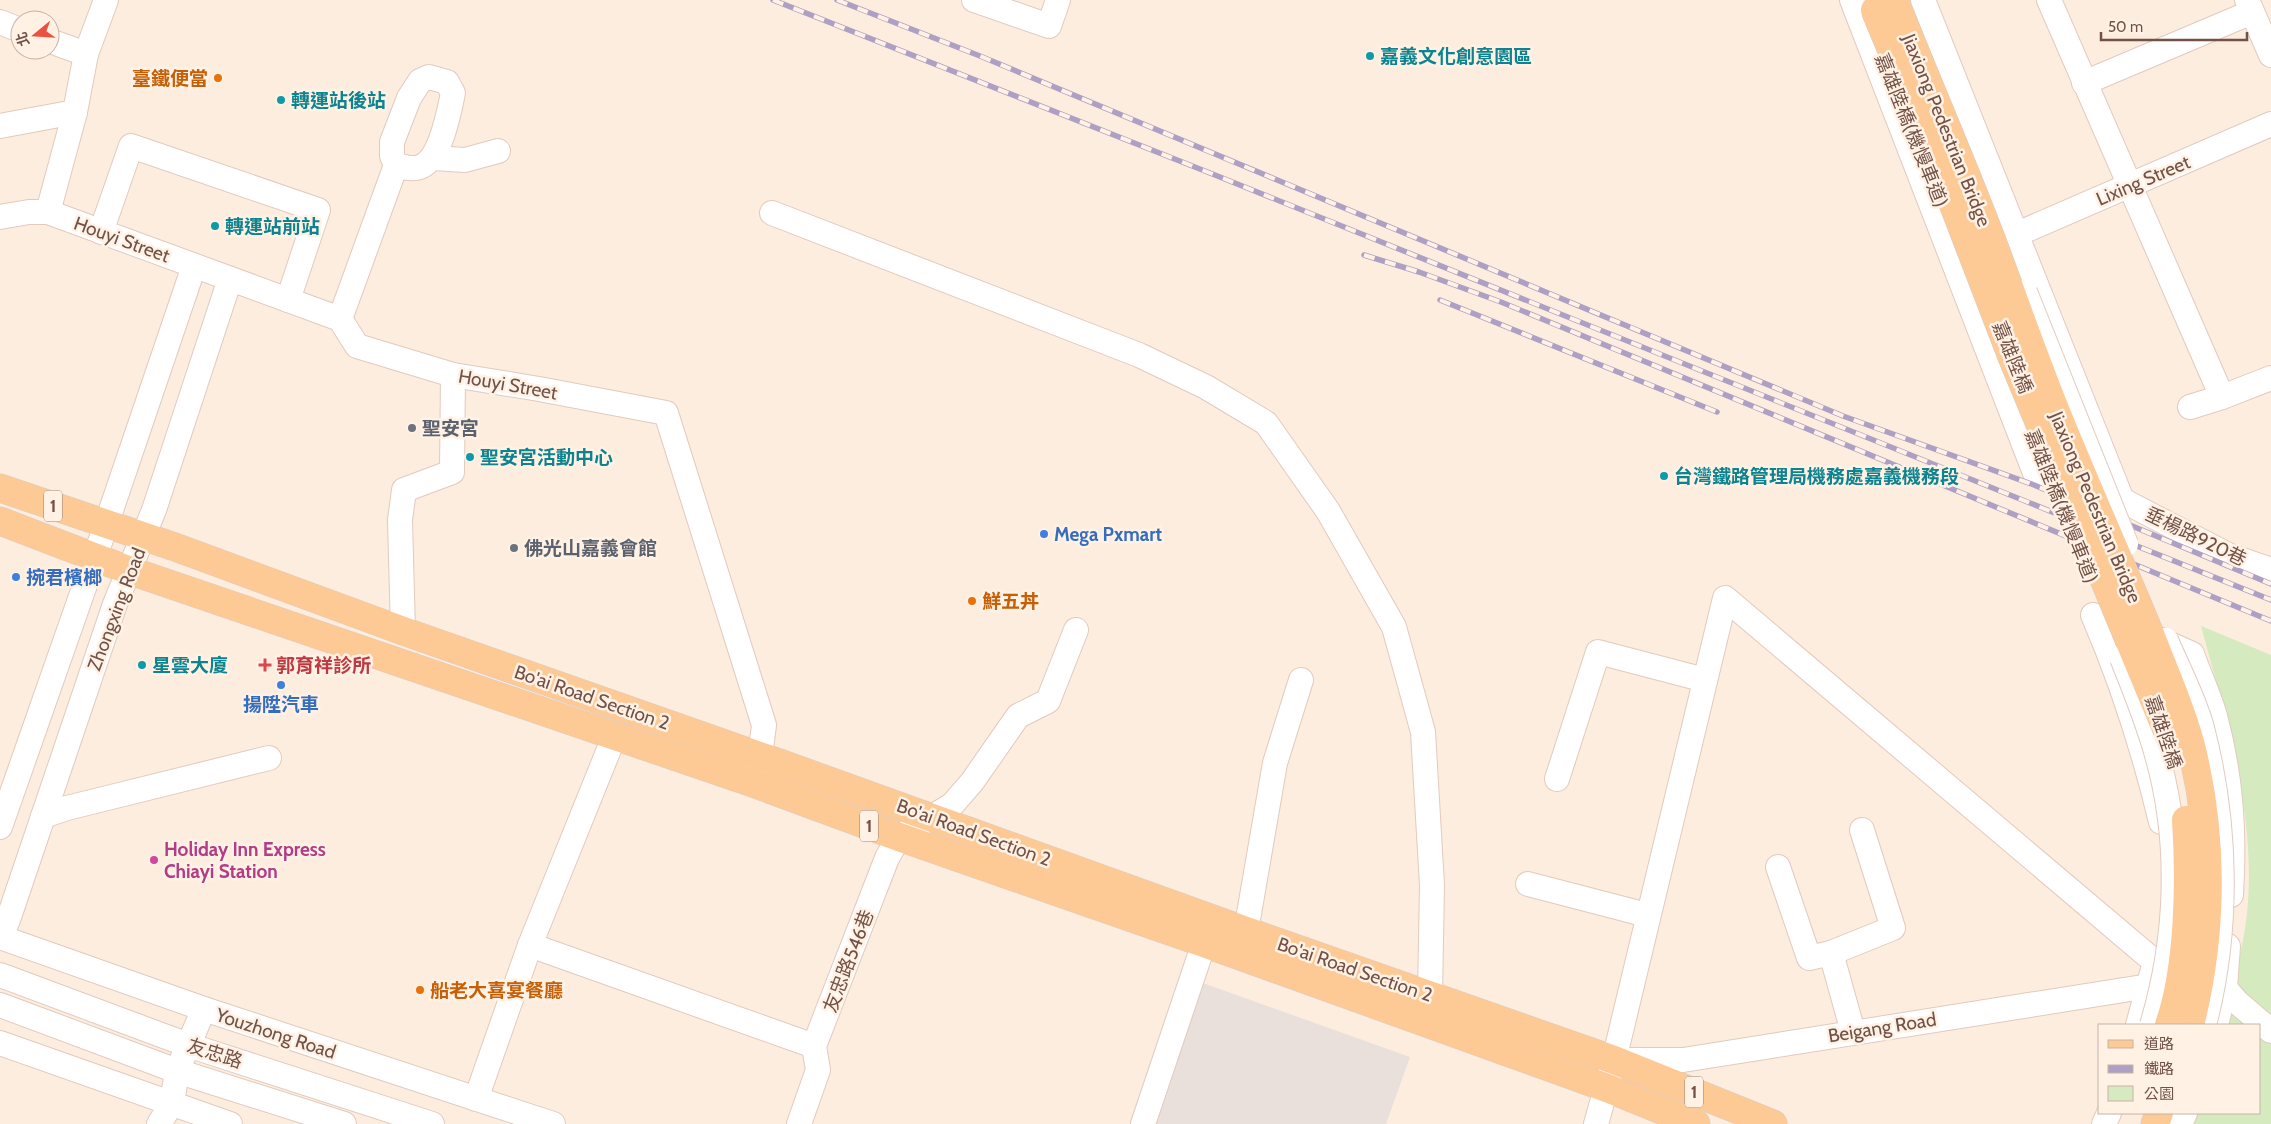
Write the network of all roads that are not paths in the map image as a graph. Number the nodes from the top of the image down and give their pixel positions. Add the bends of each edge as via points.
1 (106, 0) edge
2 (974, 0) edge
3 (1058, 0) edge
4 (1923, 0) edge
5 (2049, 0) edge
6 (1877, 2) edge
7 (2250, 6) edge
8 (60, 45) edge
9 (86, 54) junction
10 (2271, 55) edge
11 (2084, 82) junction
12 (75, 112) junction
13 (2271, 124) edge
14 (0, 126) edge
15 (498, 151) dead end
16 (433, 158) junction
17 (396, 165) junction
18 (2129, 186) junction
19 (48, 212) junction
20 (772, 212) dead end
21 (0, 217) edge
22 (101, 232) junction
23 (2015, 235) junction
24 (194, 266) junction
25 (230, 279) junction
26 (288, 300) junction
27 (340, 319) junction
28 (453, 375) junction
29 (2271, 378) edge
30 (2222, 397) junction
31 (2190, 407) dead end
32 (0, 488) edge
33 (2122, 500) junction
34 (0, 521) edge
35 (106, 524) junction
36 (144, 537) junction
37 (94, 558) junction
38 (128, 570) junction
39 (2271, 570) edge
40 (1076, 630) dead end
41 (403, 631) junction
42 (1301, 680) dead end
43 (1705, 680) junction
44 (614, 737) junction
45 (760, 756) junction
46 (269, 758) dead end
47 (1557, 779) dead end
48 (750, 782) junction
49 (43, 816) junction
50 (932, 817) junction
51 (0, 827) edge
52 (1862, 830) dead end
53 (899, 837) junction
54 (1778, 867) dead end
55 (1528, 884) dead end
56 (1647, 916) junction
57 (1246, 931) junction
58 (0, 938) edge
59 (1204, 943) junction
60 (530, 945) junction
61 (1830, 953) junction
62 (2155, 962) junction
63 (0, 975) edge
64 (2149, 986) junction
65 (2225, 988) junction
66 (1430, 995) junction
67 (0, 1005) edge
68 (204, 1009) junction
69 (2138, 1024) edge
70 (2152, 1024) edge
71 (2169, 1024) edge
72 (2190, 1024) edge
73 (2204, 1024) edge
74 (2216, 1024) edge
75 (2271, 1031) edge
76 (1853, 1032) junction
77 (0, 1043) edge
78 (188, 1045) junction
79 (814, 1046) junction
80 (1614, 1060) junction
81 (177, 1071) junction
82 (1607, 1088) junction
83 (476, 1100) junction
84 (172, 1103) junction
85 (540, 1122) edge
86 (159, 1124) edge
87 (230, 1124) edge
88 (344, 1124) edge
89 (432, 1124) edge
90 (799, 1124) edge
91 (1142, 1124) edge
92 (1596, 1124) edge
93 (1696, 1124) edge
94 (1773, 1124) edge

1 - 9 street
2 - 3 street via 1049,26
4 - 23 street
5 - 11 street
6 - 33 street, 垂楊路920巷 via 2035,473
6 - 70 street, 嘉雄陸橋(機慢車道), bridge via 2157,754 2170,821 2173,913 2170,952
6 - 71 main road, 嘉雄陸橋, bridge via 2016,366 2170,736 2180,781 2188,851 2182,956
6 - 72 main road, Jiaxiong Pedestrian Bridge, bridge via 1992,241 2024,333 2174,695 2191,745 2204,813 2208,910 2201,982
6 - 73 street, bridge via 2091,460 2202,728 2215,793 2223,884 2211,998
7 - 10 street
7 - 11 street
8 - 9 street
9 - 12 street
11 - 18 street
12 - 14 street
12 - 19 street
13 - 18 street, Lixing Street
15 - 16 street via 466,160
16 - 17 street via 420,167
16 - 17 street via 454,93 447,82 429,77 420,81 405,107 392,142
17 - 27 street
18 - 23 street, Lixing Street
18 - 30 street
19 - 21 street, Houyi Street
19 - 22 street, Houyi Street
20 - 66 street via 1139,356 1206,387 1266,423 1328,511 1394,627 1423,732 1432,886
22 - 24 street, Houyi Street
22 - 26 street via 131,146 318,210
23 - 33 street
24 - 25 street, Houyi Street
24 - 35 street, Zhongxing Road
25 - 26 street, Houyi Street
25 - 36 street, Zhongxing Road
26 - 27 street, Houyi Street
27 - 28 street, Houyi Street via 357,346
28 - 41 street via 452,472 404,490 400,520
28 - 45 street, Houyi Street via 666,413 764,725
29 - 30 street
30 - 31 street
32 - 35 main road, 1
33 - 39 street, 垂楊路920巷 via 2228,555
34 - 37 main road, 1
35 - 36 main road, 1
35 - 37 street, Zhongxing Road
36 - 38 street, Zhongxing Road
36 - 41 main road, Bo'ai Road Section 2 / 1
37 - 38 main road, 1
37 - 51 street, Zhongxing Road
38 - 44 main road, Bo'ai Road Section 2 / 1
38 - 49 street, Zhongxing Road
40 - 50 street via 1048,701 1018,716 972,782 952,805
41 - 45 main road, Bo'ai Road Section 2 / 1
42 - 57 street via 1275,763
43 - 47 street via 1598,652
43 - 56 street
43 - 62 street via 1725,598
44 - 48 main road, Bo'ai Road Section 2 / 1
44 - 60 street
45 - 48 street, Houyi Street
45 - 50 main road, Bo'ai Road Section 2 / 1
46 - 49 street
48 - 53 main road, Bo'ai Road Section 2 / 1
49 - 58 street, Zhongxing Road
50 - 53 street
50 - 57 main road, Bo'ai Road Section 2 / 1
52 - 61 street via 1893,928
53 - 59 main road, Bo'ai Road Section 2 / 1
53 - 79 street, 友忠路546巷
54 - 61 street via 1809,958
55 - 56 street
56 - 80 street
57 - 66 main road, Bo'ai Road Section 2 / 1
58 - 68 street, Youzhong Road
59 - 82 main road, Bo'ai Road Section 2 / 1
59 - 91 street
60 - 79 street
60 - 83 street
61 - 76 street
62 - 64 street
62 - 65 street via 2167,883 2162,828 2146,757 2093,615 2192,654 2214,714 2230,786 2234,849
63 - 78 street, 友忠路
64 - 69 street
64 - 76 street, Beigang Road
65 - 74 street
65 - 75 street via 2238,1004
66 - 80 main road, Bo'ai Road Section 2 / 1
67 - 81 street
68 - 78 street
68 - 83 street, Youzhong Road
76 - 80 street, Beigang Road via 1682,1060
77 - 84 street
78 - 81 street
78 - 89 street, 友忠路
79 - 90 street via 818,1070
80 - 82 street
80 - 94 main road, Bo'ai Road Section 2 / 1
81 - 84 street
81 - 88 street
82 - 92 street
82 - 93 main road, Bo'ai Road Section 2 / 1
83 - 85 street, Youzhong Road
84 - 86 street
84 - 87 street

